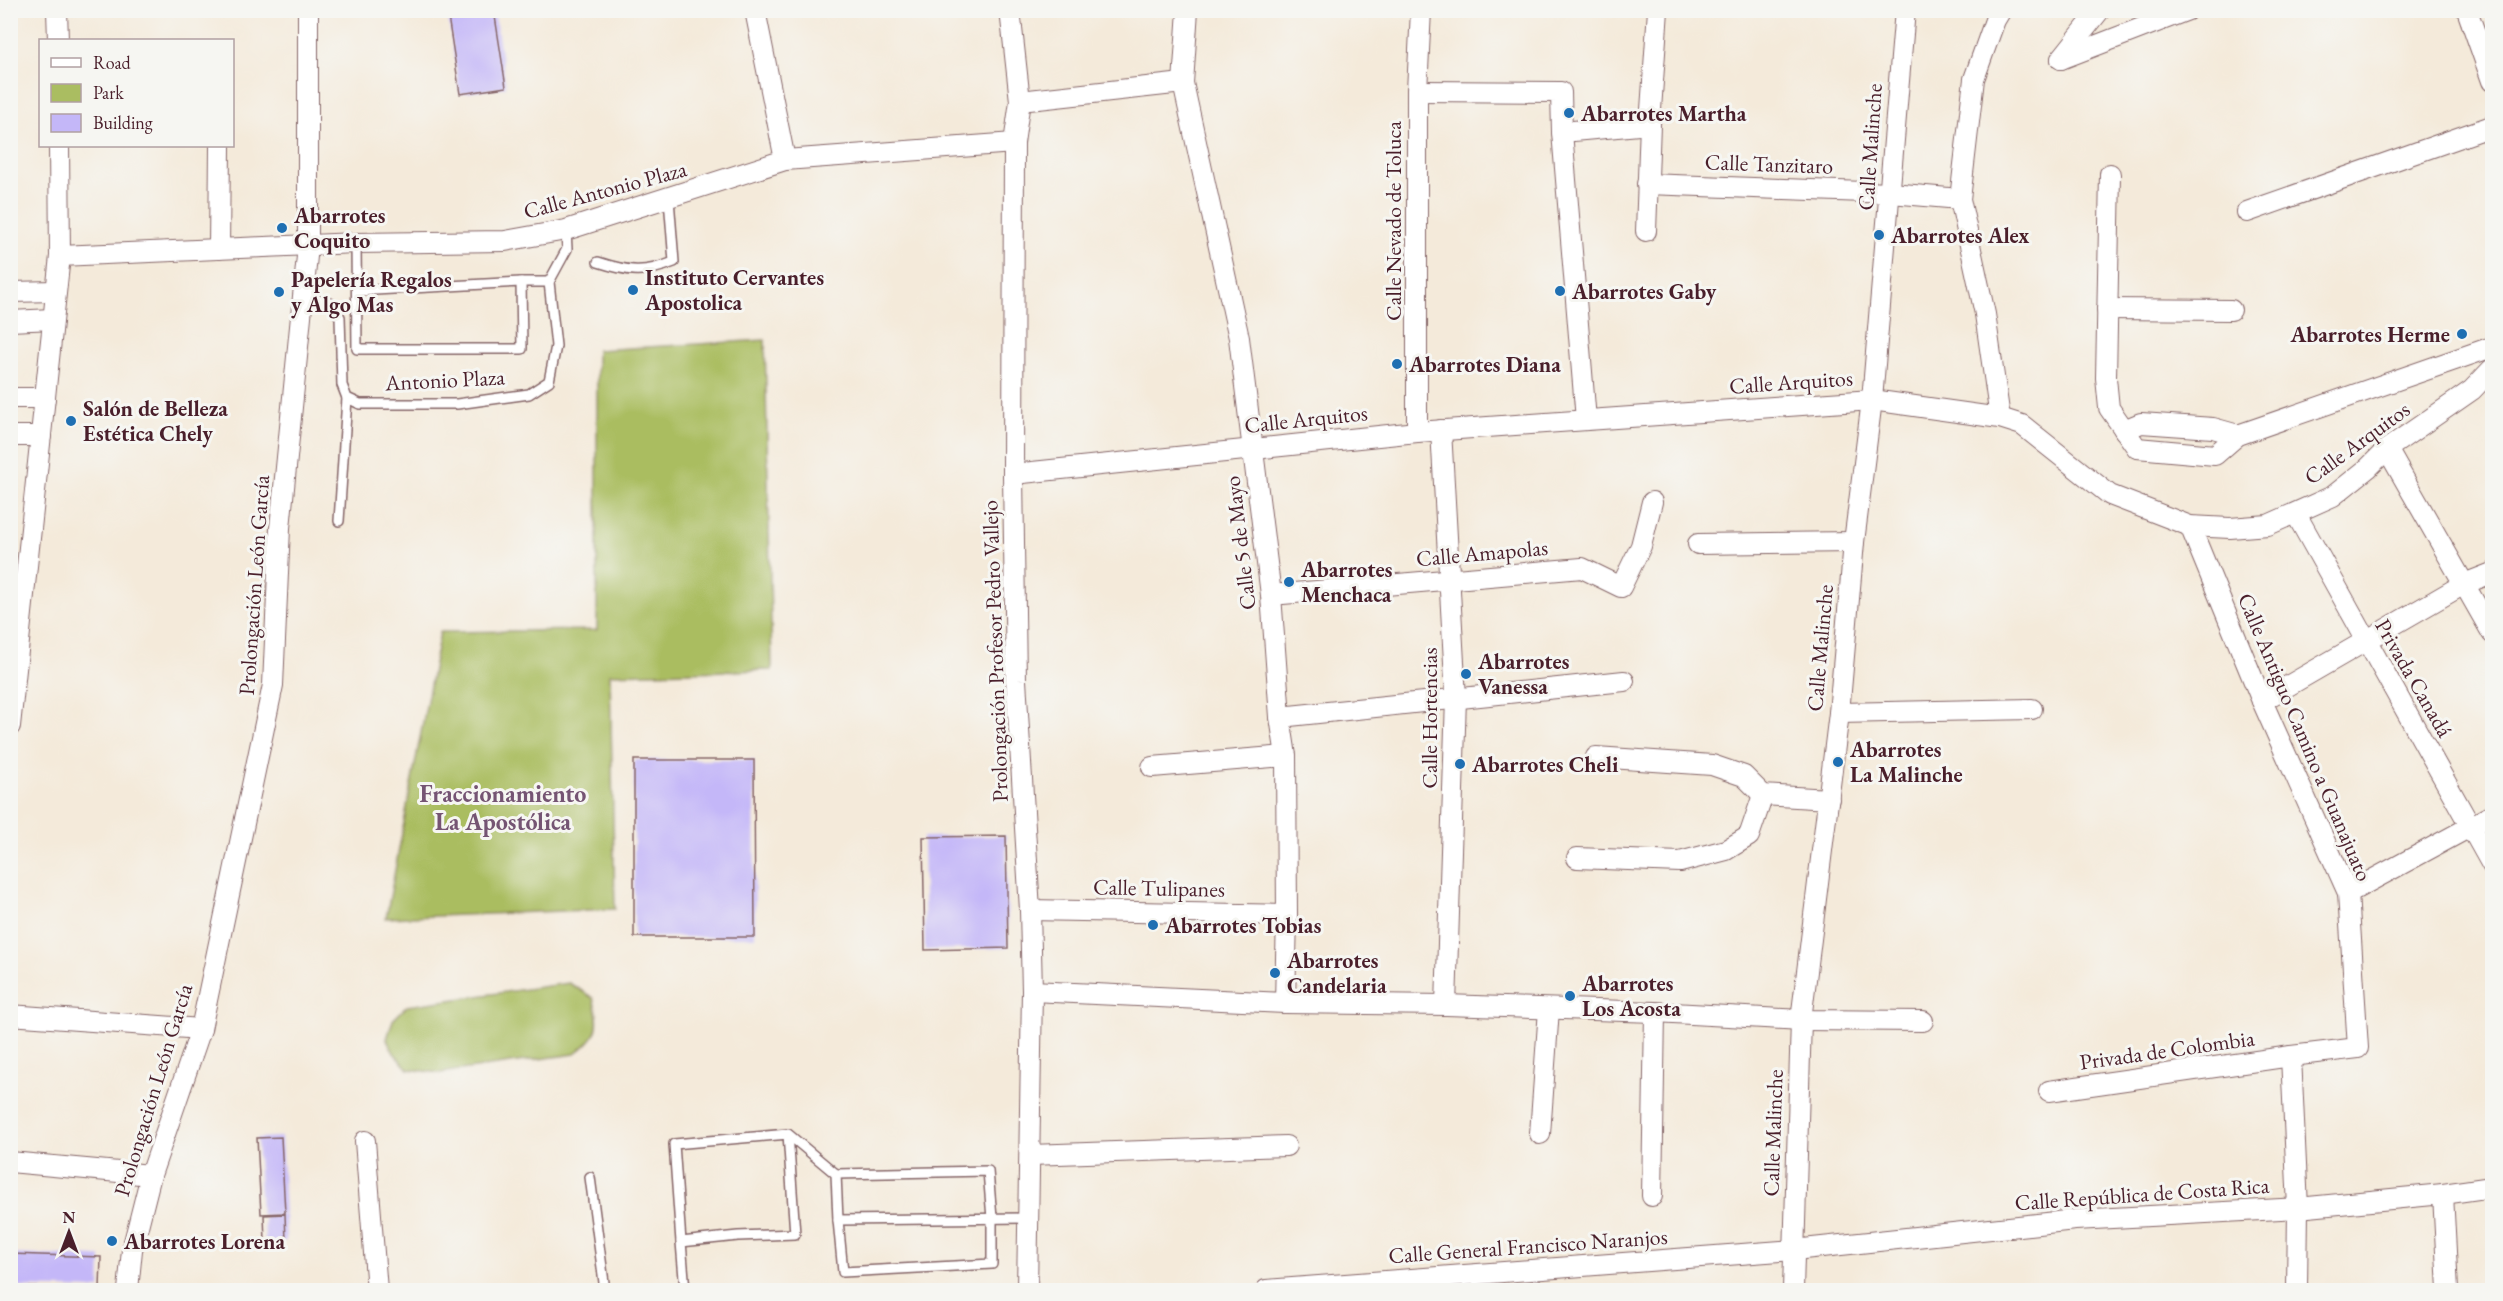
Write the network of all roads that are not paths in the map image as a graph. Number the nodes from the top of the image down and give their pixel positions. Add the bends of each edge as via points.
1 (57, 10) edge
2 (308, 10) edge
3 (755, 10) edge
4 (1010, 10) edge
5 (1188, 10) edge
6 (1421, 10) edge
7 (1658, 10) edge
8 (1905, 10) edge
9 (2001, 10) edge
10 (2100, 10) edge
11 (2188, 10) edge
12 (2467, 10) edge
13 (58, 39) edge
14 (2493, 81) edge
15 (1183, 83) junction
16 (1417, 91) junction
17 (1020, 101) junction
18 (1650, 124) junction
19 (2493, 126) edge
20 (1562, 132) junction
21 (1014, 143) junction
22 (59, 147) edge
23 (220, 147) edge
24 (785, 160) junction
25 (2110, 174) dead end
26 (1647, 184) junction
27 (1891, 193) junction
28 (669, 199) junction
29 (1960, 199) junction
30 (2247, 213) dead end
31 (566, 230) junction
32 (1646, 231) dead end
33 (356, 243) junction
34 (308, 246) junction
35 (219, 249) junction
36 (60, 256) junction
37 (598, 262) dead end
38 (521, 282) junction
39 (549, 282) junction
40 (56, 291) junction
41 (357, 291) junction
42 (10, 292) edge
43 (303, 297) junction
44 (2107, 309) junction
45 (2231, 310) dead end
46 (53, 319) junction
47 (10, 321) edge
48 (2493, 348) edge
49 (341, 349) junction
50 (357, 349) junction
51 (2493, 369) edge
52 (10, 398) edge
53 (45, 398) junction
54 (347, 398) junction
55 (1872, 400) junction
56 (2000, 418) junction
57 (1586, 420) junction
58 (1441, 430) junction
59 (2124, 430) junction
60 (1417, 432) junction
61 (2238, 435) junction
62 (10, 436) edge
63 (41, 436) junction
64 (1253, 448) junction
65 (2387, 449) junction
66 (1013, 474) junction
67 (1652, 502) dead end
68 (2296, 514) junction
69 (339, 521) dead end
70 (2190, 526) junction
71 (1854, 542) junction
72 (1698, 544) dead end
73 (2493, 573) edge
74 (1451, 580) junction
75 (2464, 584) junction
76 (1271, 595) junction
77 (2493, 633) edge
78 (2366, 642) junction
79 (1624, 681) dead end
80 (1456, 698) junction
81 (2262, 701) junction
82 (2032, 708) dead end
83 (1839, 713) junction
84 (1280, 717) junction
85 (10, 726) edge
86 (1286, 756) junction
87 (1596, 757) dead end
88 (1152, 767) dead end
89 (1763, 795) junction
90 (1829, 799) junction
91 (2493, 815) edge
92 (2472, 827) junction
93 (1577, 858) dead end
94 (2493, 865) edge
95 (2348, 893) junction
96 (1030, 910) junction
97 (1287, 915) junction
98 (1032, 991) junction
99 (1285, 1003) junction
100 (1446, 1005) junction
101 (1549, 1008) junction
102 (1655, 1012) junction
103 (10, 1015) edge
104 (1801, 1020) junction
105 (1923, 1021) dead end
106 (201, 1029) junction
107 (2291, 1056) junction
108 (2049, 1091) dead end
109 (788, 1134) junction
110 (1540, 1134) dead end
111 (365, 1141) dead end
112 (1286, 1146) dead end
113 (1030, 1155) junction
114 (10, 1162) edge
115 (836, 1174) junction
116 (151, 1175) junction
117 (590, 1177) dead end
118 (2493, 1187) edge
119 (2443, 1194) junction
120 (1652, 1196) dead end
121 (2298, 1208) junction
122 (992, 1218) junction
123 (1027, 1218) junction
124 (838, 1220) junction
125 (681, 1242) junction
126 (1794, 1250) junction
127 (128, 1290) edge
128 (377, 1290) edge
129 (605, 1290) edge
130 (685, 1290) edge
131 (1027, 1290) edge
132 (1266, 1290) edge
133 (1793, 1290) edge
134 (2297, 1290) edge
135 (2448, 1290) edge

1 - 13 street
2 - 34 street, Prolongación León García
3 - 24 street
4 - 17 street, Prolongación Profesor Pedro Vallejo
5 - 15 street, Calle 5 de Mayo
6 - 16 street, Calle Nevado de Toluca
7 - 18 street
8 - 27 street, Calle Malinche
9 - 29 street via 1974,79
10 - 11 street via 2061,59
12 - 14 street
15 - 17 street
15 - 64 street, Calle 5 de Mayo via 1239,338
16 - 20 street via 1561,92
16 - 60 street, Calle Nevado de Toluca
17 - 21 street, Prolongación Profesor Pedro Vallejo
18 - 20 street
18 - 26 street
19 - 30 street
20 - 57 street
21 - 24 street, Calle Antonio Plaza
21 - 66 street, Prolongación Profesor Pedro Vallejo
22 - 36 street
23 - 35 street
24 - 28 street, Calle Antonio Plaza
25 - 44 street
26 - 27 street, Calle Tanzitaro
26 - 32 street
27 - 29 street, Calle Tanzitaro
27 - 55 street, Calle Malinche
28 - 31 street, Calle Antonio Plaza
28 - 37 lane via 674,262 628,272
29 - 56 street via 1985,314
31 - 33 street, Calle Antonio Plaza via 505,241
31 - 39 lane via 567,249
33 - 34 street, Calle Antonio Plaza
33 - 41 lane
34 - 35 street, Calle Antonio Plaza
34 - 43 street, Prolongación León García
35 - 36 street, Calle Antonio Plaza
36 - 40 street
38 - 39 lane
38 - 41 lane
38 - 50 lane via 522,349
39 - 54 lane, Antonio Plaza via 556,346 549,381 529,394 457,404 360,404
40 - 42 street
40 - 46 street
41 - 50 lane
43 - 49 lane via 330,303 340,317
43 - 106 street, Prolongación León García via 280,528 273,685
44 - 45 street
44 - 59 street via 2109,408
46 - 47 street
46 - 53 street
48 - 61 street
49 - 50 lane
49 - 54 lane via 342,384
51 - 65 street, Calle Arquitos via 2472,390
52 - 53 street
53 - 63 street
54 - 69 lane
55 - 56 street, Calle Arquitos
55 - 57 street, Calle Arquitos
55 - 71 street, Calle Malinche
56 - 70 street, Calle Arquitos via 2022,425 2110,495
57 - 58 street, Calle Arquitos
58 - 60 street, Calle Arquitos
58 - 74 street, Calle Hortencias
59 - 61 street via 2141,423 2213,428
59 - 61 street via 2137,448 2215,455
60 - 64 street, Calle Arquitos
62 - 63 street
63 - 85 street
64 - 66 street, Calle Arquitos
64 - 76 street, Calle 5 de Mayo
65 - 68 street, Calle Arquitos via 2332,496
65 - 75 street
66 - 96 street, Prolongación Profesor Pedro Vallejo via 1016,680
67 - 74 street, Calle Amapolas via 1641,546 1621,587 1582,568
68 - 70 street, Calle Arquitos via 2268,525
68 - 78 street, Privada Canadá
70 - 81 street, Calle Antiguo Camino a Guanajuato
71 - 72 street
71 - 83 street, Calle Malinche
73 - 75 street
74 - 76 street, Calle Amapolas
74 - 80 street, Calle Hortencias
75 - 77 street
75 - 78 street
76 - 84 street, Calle 5 de Mayo
78 - 81 street
78 - 92 street, Privada Canadá
79 - 80 street
80 - 84 street
80 - 100 street, Calle Hortencias
81 - 95 street, Calle Antiguo Camino a Guanajuato
82 - 83 street
83 - 90 street, Calle Malinche
84 - 86 street, Calle 5 de Mayo
86 - 88 street
86 - 97 street, Calle 5 de Mayo
87 - 89 street via 1712,765 1744,776
89 - 90 street
89 - 93 street via 1749,836 1726,850 1680,862
90 - 104 street, Calle Malinche
91 - 92 street
92 - 94 street, Privada Canadá
92 - 95 street
95 - 107 street, Calle Antiguo Camino a Guanajuato via 2358,1048
96 - 97 street, Calle Tulipanes
96 - 98 street, Prolongación Profesor Pedro Vallejo
97 - 99 street, Calle 5 de Mayo
98 - 99 street
98 - 113 street, Prolongación Profesor Pedro Vallejo
99 - 100 street
100 - 101 street
101 - 102 street
101 - 110 street
102 - 104 street
102 - 120 street
103 - 106 street
104 - 105 street
104 - 126 street, Calle Malinche
106 - 116 street, Prolongación León García
107 - 108 street, Privada de Colombia
107 - 121 street
109 - 115 lane
109 - 125 lane via 674,1144
109 - 125 lane via 795,1234
111 - 128 street
112 - 113 street
113 - 123 street, Prolongación Profesor Pedro Vallejo
114 - 116 street
115 - 122 lane via 988,1170
115 - 124 lane
116 - 127 street, Prolongación León García via 132,1250
117 - 129 lane
118 - 119 street, Calle República de Costa Rica
119 - 121 street, Calle República de Costa Rica
119 - 135 street
121 - 126 street, Calle República de Costa Rica via 2075,1220
121 - 134 street
122 - 123 lane
122 - 124 lane
122 - 124 lane via 992,1264 843,1272
123 - 131 street, Prolongación Profesor Pedro Vallejo
125 - 130 lane
126 - 132 street, Calle General Francisco Naranjos
126 - 133 street, Calle Malinche

